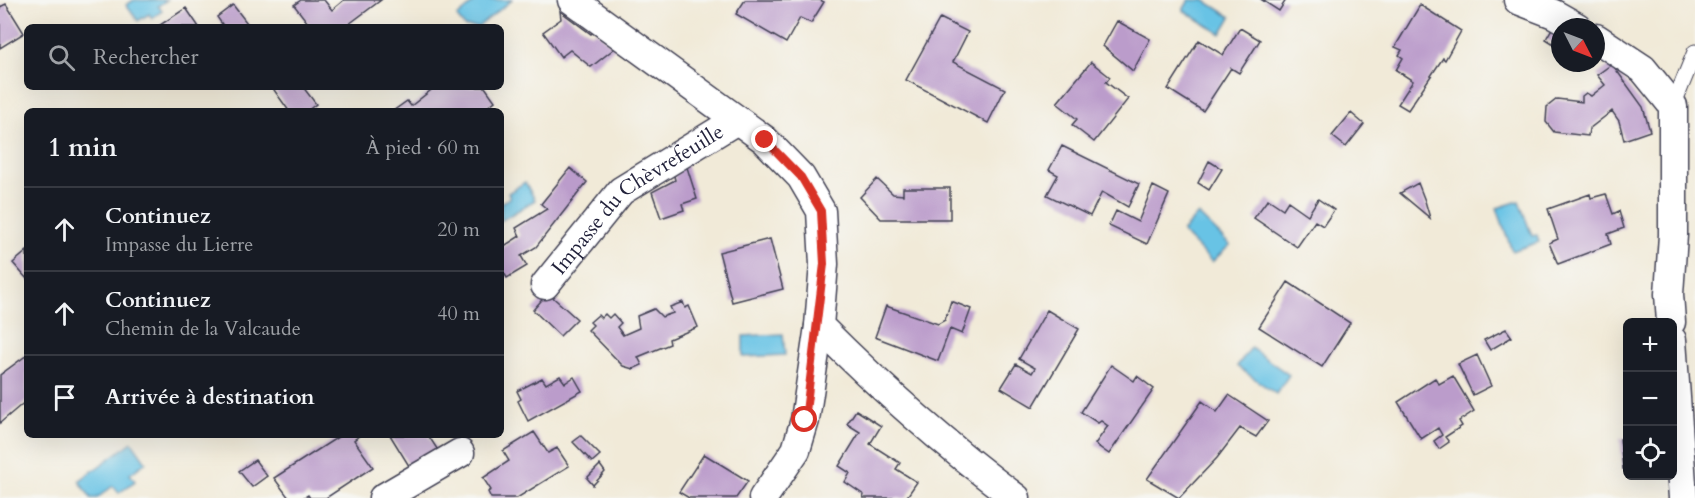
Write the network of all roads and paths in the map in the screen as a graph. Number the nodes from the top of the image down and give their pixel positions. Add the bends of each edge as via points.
1 (572, 0) edge
2 (1518, 0) edge
3 (1561, 18) edge
4 (1605, 44) edge
5 (1695, 52) edge
6 (1673, 106) junction
7 (735, 121) junction
8 (1684, 228) edge
9 (545, 285) dead end
10 (1671, 318) edge
11 (819, 326) junction
12 (1674, 372) edge
13 (460, 453) dead end
14 (383, 498) edge
15 (763, 498) edge
16 (1016, 498) edge
17 (1683, 498) edge

1 - 7 street
2 - 3 street
4 - 6 street via 1643,69
5 - 6 lane
6 - 8 street
7 - 9 street, Impasse du Chèvrefeuille via 621,191
7 - 11 street via 765,140 801,177 821,211 824,264
8 - 10 street via 1670,294
11 - 15 street via 805,420 796,450
11 - 16 street via 967,462
12 - 17 street
13 - 14 street

